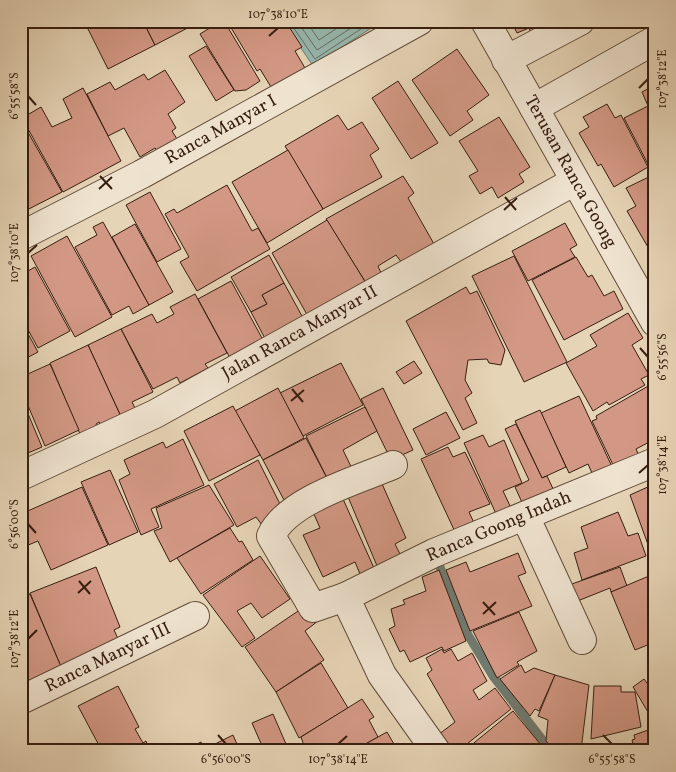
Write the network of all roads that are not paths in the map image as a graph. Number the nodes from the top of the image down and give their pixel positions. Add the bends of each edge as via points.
1 (419, 21) edge
2 (484, 21) edge
3 (580, 21) edge
4 (655, 40) edge
5 (506, 60) junction
6 (534, 108) junction
7 (575, 181) junction
8 (21, 236) edge
9 (645, 284) edge
10 (655, 322) edge
11 (655, 462) edge
12 (393, 465) dead end
13 (21, 476) edge
14 (525, 516) junction
15 (344, 597) junction
16 (195, 616) dead end
17 (582, 640) dead end
18 (21, 700) edge
19 (436, 751) edge

1 - 8 street, Ranca Manyar I via 142,174
2 - 5 street, Terusan Ranca Goong
3 - 5 street
4 - 6 street
5 - 6 street, Terusan Ranca Goong
6 - 7 street, Terusan Ranca Goong
7 - 9 street, Terusan Ranca Goong
7 - 13 street, Jalan Ranca Manyar II via 155,414
9 - 10 street, Terusan Ranca Goong
11 - 14 street, Ranca Goong Indah
12 - 15 street, Ranca Goong Indah via 295,508 276,525 271,536 313,608
14 - 15 street, Ranca Goong Indah via 434,553
14 - 17 street
15 - 19 street via 382,675
16 - 18 street, Ranca Manyar III

